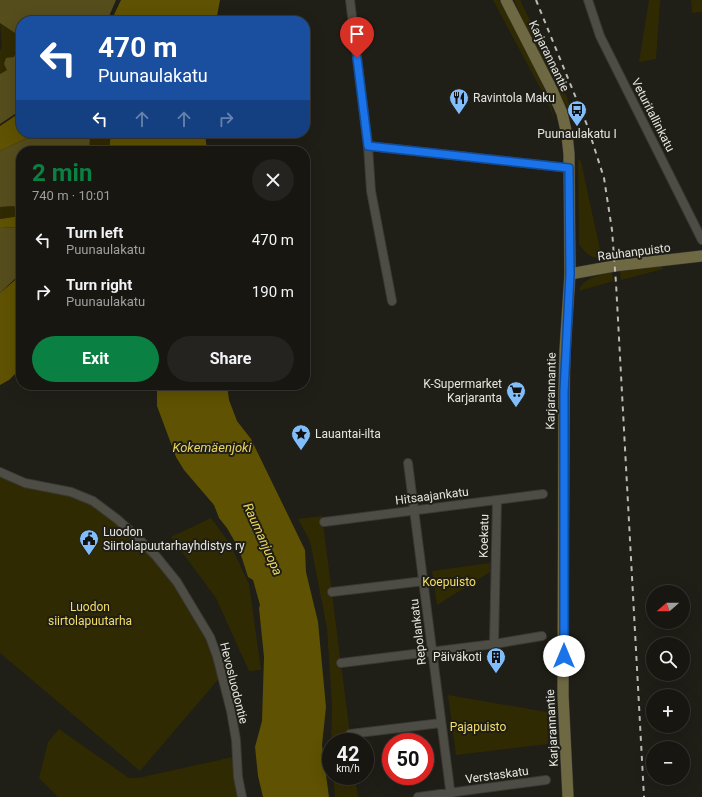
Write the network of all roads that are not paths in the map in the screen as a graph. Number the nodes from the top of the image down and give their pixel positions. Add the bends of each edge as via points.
1 (350, 0) edge
2 (506, 0) edge
3 (588, 0) edge
4 (368, 146) junction
5 (569, 168) junction
6 (702, 240) edge
7 (702, 256) edge
8 (570, 274) junction
9 (392, 301) dead end
10 (408, 464) dead end
11 (0, 472) edge
12 (543, 494) dead end
13 (497, 500) junction
14 (415, 510) junction
15 (324, 522) dead end
16 (424, 581) junction
17 (332, 592) dead end
18 (542, 636) dead end
19 (494, 644) junction
20 (433, 651) junction
21 (342, 663) dead end
22 (441, 723) junction
23 (358, 733) edge
24 (546, 780) dead end
25 (451, 795) edge
26 (242, 797) edge
27 (418, 797) edge
28 (568, 797) edge

1 - 4 street
2 - 5 main road, Karjarannantie via 562,113 567,135
3 - 6 street, Veturitallinkatu via 600,36
4 - 5 street
4 - 9 street via 371,191
5 - 8 main road, Karjarannantie
7 - 8 main road, Rauhanpuisto
8 - 28 main road, Karjarannantie via 565,350 564,432 563,695
10 - 14 street, Repolankatu
11 - 26 street, Hevosluodontie via 25,483 71,492 93,501 118,519 156,556 177,582 210,637 217,656 231,711
12 - 13 street, Hitsaajankatu
13 - 14 street, Hitsaajankatu
13 - 19 street, Koekatu
14 - 15 street, Hitsaajankatu
14 - 16 street, Repolankatu
16 - 17 street
16 - 20 street, Repolankatu
18 - 19 street
19 - 20 street
20 - 21 street
20 - 22 street, Repolankatu
22 - 23 street
22 - 25 street, Repolankatu
24 - 25 street, Verstaskatu
25 - 27 street, Verstaskatu

